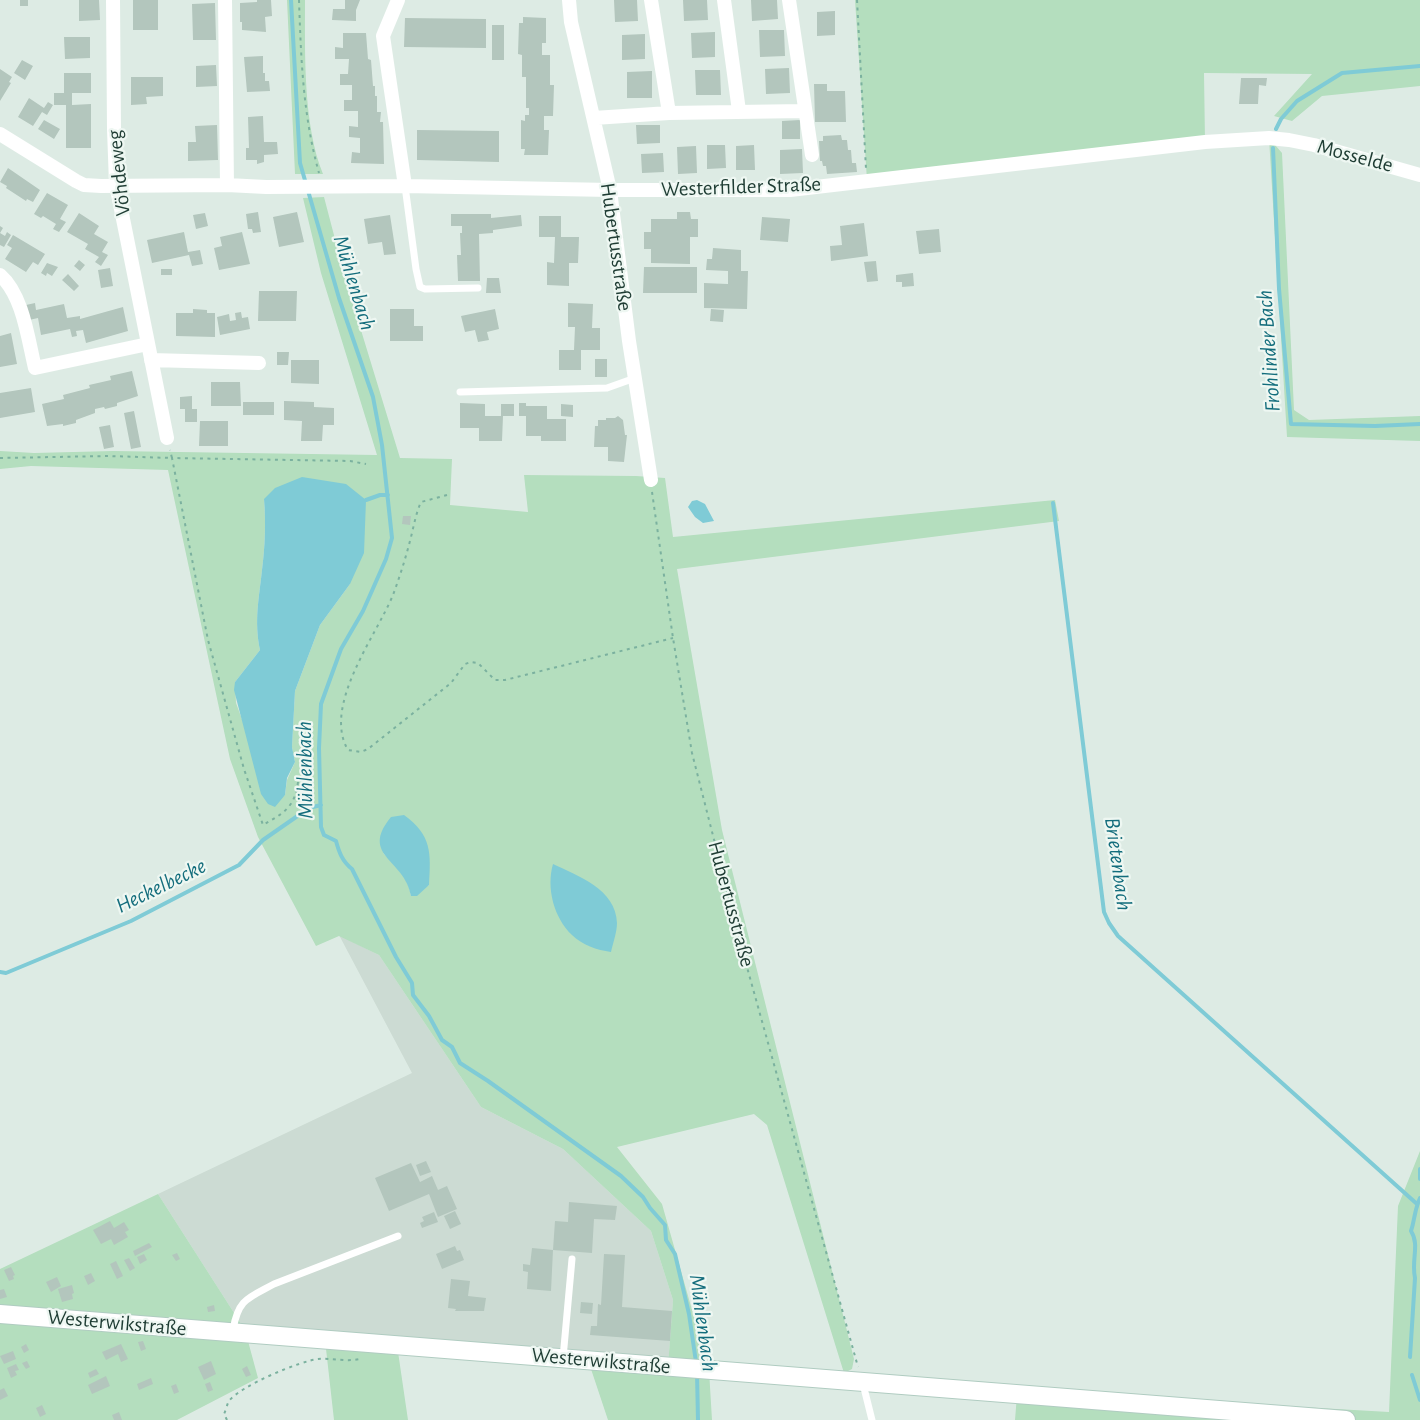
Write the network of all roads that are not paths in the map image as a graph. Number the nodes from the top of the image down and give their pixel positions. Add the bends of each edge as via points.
1 (113, 0) edge
2 (225, 0) edge
3 (398, 0) edge
4 (569, 0) edge
5 (651, 0) edge
6 (724, 0) edge
7 (789, 0) edge
8 (739, 111) junction
9 (804, 111) junction
10 (669, 113) junction
11 (594, 118) junction
12 (0, 134) edge
13 (1289, 140) joint
14 (812, 155) dead end
15 (1420, 175) edge
16 (116, 184) junction
17 (227, 184) junction
18 (405, 186) junction
19 (610, 190) junction
20 (0, 275) edge
21 (477, 288) dead end
22 (148, 344) junction
23 (151, 360) junction
24 (259, 363) dead end
25 (635, 378) junction
26 (460, 392) dead end
27 (167, 438) road end
28 (651, 480) road end
29 (398, 1236) dead end
30 (572, 1259) dead end
31 (0, 1314) edge
32 (232, 1333) junction
33 (563, 1358) junction
34 (862, 1382) junction
35 (872, 1420) edge
36 (1346, 1420) edge

1 - 16 street, Vöhdeweg
2 - 17 street
3 - 18 street via 383,36
4 - 11 street, Hubertusstraße
5 - 10 street
6 - 8 street
7 - 9 street
8 - 9 street
8 - 10 street
9 - 14 street
10 - 11 street
11 - 19 street, Hubertusstraße
12 - 16 street, Westerfilder Straße via 84,185
13 - 15 street, Mosselde
13 - 19 street, Westerfilder Straße via 1205,142 790,190
16 - 17 street, Westerfilder Straße
16 - 22 street, Vöhdeweg
17 - 18 street, Westerfilder Straße
18 - 19 street, Westerfilder Straße
18 - 21 lane via 420,287
19 - 25 street, Hubertusstraße
20 - 22 street via 17,298 35,368
22 - 23 street, Vöhdeweg
23 - 24 street
23 - 27 street, Vöhdeweg
25 - 26 lane via 607,388
25 - 28 street, Hubertusstraße
29 - 32 lane via 256,1293 243,1302
30 - 33 lane
31 - 32 street, Westerwikstraße
32 - 33 street, Westerwikstraße
33 - 34 street, Westerwikstraße
34 - 35 lane
34 - 36 street, Westerwikstraße

